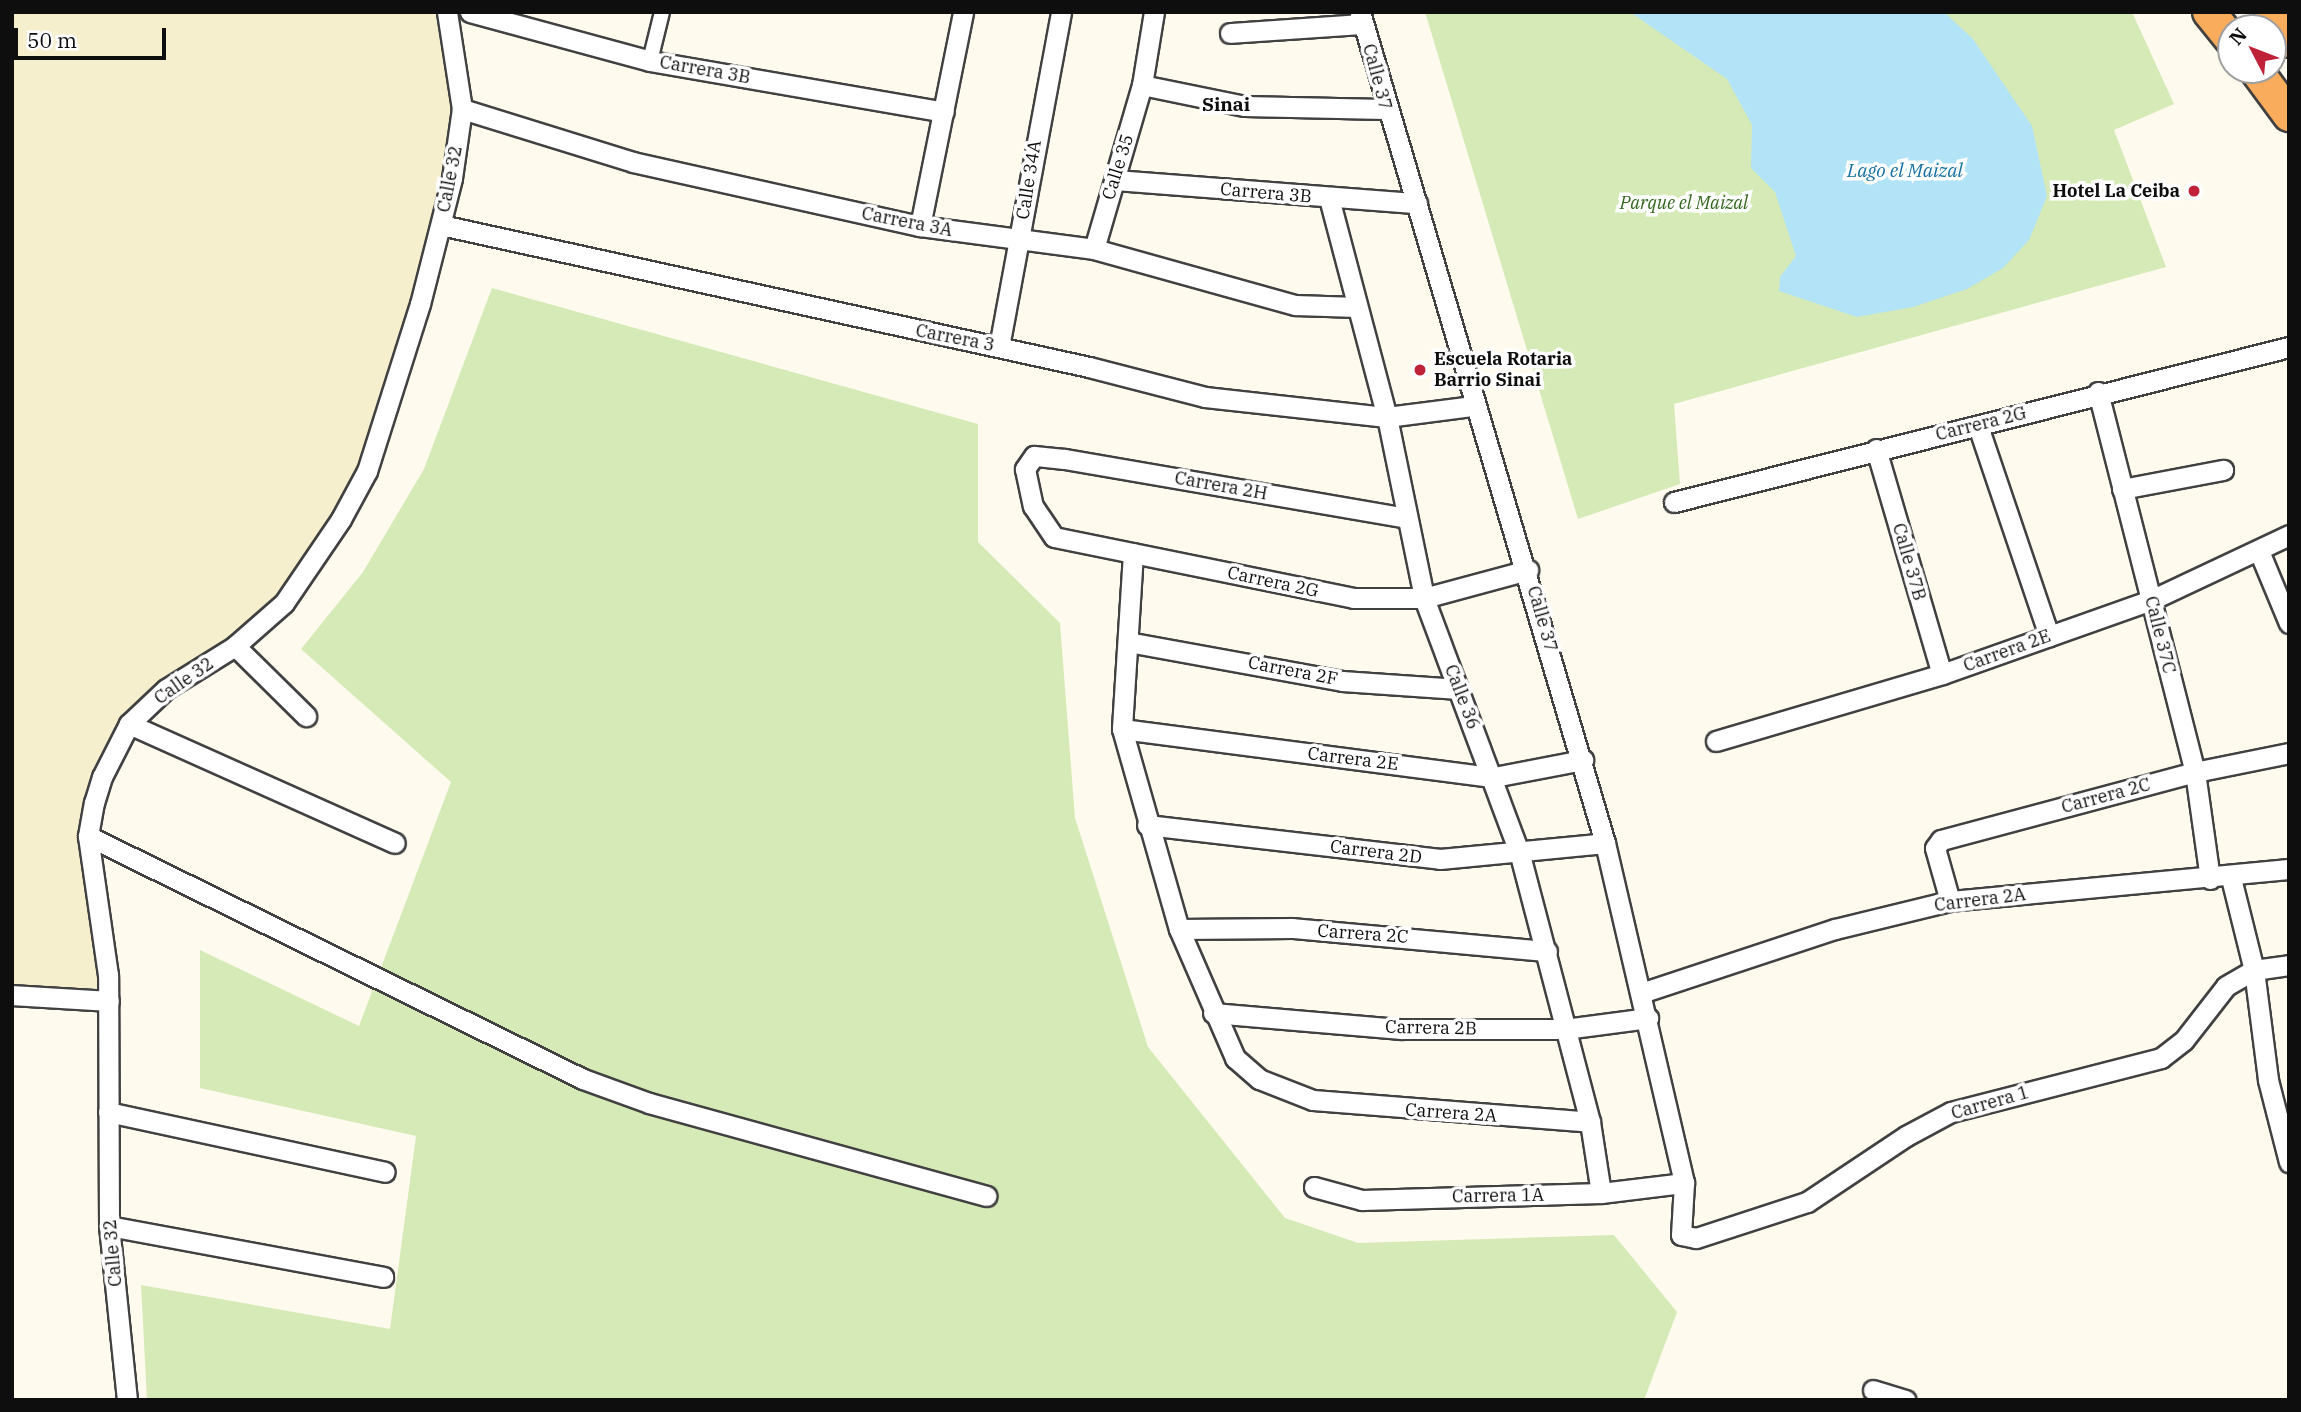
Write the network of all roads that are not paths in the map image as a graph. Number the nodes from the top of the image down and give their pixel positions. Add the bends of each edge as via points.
1 (447, 12) edge
2 (470, 12) edge
3 (662, 12) edge
4 (962, 12) edge
5 (1061, 12) edge
6 (1154, 12) edge
7 (2271, 12) edge
8 (1362, 18) edge
9 (1230, 33) dead end
10 (2289, 41) edge
11 (650, 61) junction
12 (2266, 84) edge
13 (1142, 85) junction
14 (461, 109) junction
15 (1385, 109) junction
16 (944, 112) junction
17 (2289, 115) edge
18 (1115, 180) junction
19 (1329, 198) junction
20 (1417, 204) junction
21 (440, 225) junction
22 (920, 226) junction
23 (1019, 243) junction
24 (1094, 249) junction
25 (1357, 307) junction
26 (999, 347) junction
27 (2289, 347) edge
28 (2098, 392) junction
29 (1473, 406) junction
30 (1387, 417) junction
31 (1978, 426) junction
32 (1876, 449) junction
33 (1034, 456) joint
34 (2223, 470) dead end
35 (2122, 489) junction
36 (1674, 502) dead end
37 (1406, 518) junction
38 (2289, 535) edge
39 (2259, 551) junction
40 (1133, 553) junction
41 (1528, 570) junction
42 (1424, 598) junction
43 (2151, 600) junction
44 (2289, 623) edge
45 (2049, 636) junction
46 (1128, 642) junction
47 (234, 646) junction
48 (1942, 674) junction
49 (1459, 689) junction
50 (306, 716) dead end
51 (129, 724) junction
52 (1122, 729) junction
53 (1716, 741) dead end
54 (2289, 753) edge
55 (1583, 760) junction
56 (2195, 772) junction
57 (1494, 777) junction
58 (1147, 825) junction
59 (88, 836) junction
60 (395, 843) dead end
61 (1605, 843) junction
62 (1520, 855) junction
63 (2289, 869) edge
64 (2231, 878) junction
65 (2210, 879) junction
66 (1950, 901) junction
67 (1179, 929) junction
68 (1547, 951) junction
69 (2289, 965) edge
70 (2254, 970) junction
71 (1641, 993) junction
72 (12, 995) edge
73 (109, 1001) junction
74 (1213, 1013) junction
75 (1648, 1018) junction
76 (1565, 1029) junction
77 (108, 1112) junction
78 (1590, 1122) junction
79 (2289, 1162) edge
80 (385, 1172) dead end
81 (1684, 1184) junction
82 (1314, 1187) dead end
83 (1601, 1193) junction
84 (986, 1196) dead end
85 (109, 1226) junction
86 (1681, 1235) joint
87 (383, 1277) dead end
88 (1873, 1390) dead end
89 (127, 1400) edge
90 (1905, 1400) edge

1 - 14 street, Calle 32
2 - 11 street, Carrera 3B
3 - 11 street
4 - 16 street
5 - 23 street, Calle 34A
6 - 13 street, Calle 35
7 - 10 highway
8 - 9 street
8 - 15 street, Calle 37
11 - 16 street, Carrera 3B
12 - 17 highway
13 - 15 street via 1244,106
13 - 18 street, Calle 35
14 - 21 street, Calle 32
14 - 22 street, Carrera 3A via 633,162
15 - 20 street, Calle 37
16 - 22 street
18 - 19 street, Carrera 3B
18 - 24 street, Calle 35
19 - 20 street, Carrera 3B
19 - 25 street, Calle 36
20 - 29 street, Calle 37
21 - 26 street, Carrera 3
21 - 47 street, Calle 32 via 367,471 341,519 284,603
22 - 23 street, Carrera 3A
23 - 24 street, Carrera 3A
23 - 26 street, Calle 34A
24 - 25 street, Carrera 3A via 1295,305
25 - 30 street, Calle 36
26 - 30 street, Carrera 3 via 1205,397
27 - 28 street, Carrera 2G
28 - 31 street, Carrera 2G
28 - 35 street, Calle 37C
29 - 30 street, Carrera 3
29 - 41 street, Calle 37
30 - 37 street, Calle 36
31 - 32 street, Carrera 2G
31 - 45 street
32 - 36 street, Carrera 2G
32 - 48 street, Calle 37B
33 - 37 street, Carrera 2H
33 - 40 street, Carrera 2G via 1025,470 1033,506 1054,537
34 - 35 street
35 - 43 street, Calle 37C
37 - 42 street, Calle 36
38 - 39 street, Carrera 2E
39 - 43 street, Carrera 2E
39 - 44 street
40 - 42 street, Carrera 2G via 1353,598
40 - 46 street, Carrera 2A
41 - 42 street, Carrera 2G
41 - 55 street, Calle 37
42 - 49 street, Calle 36
43 - 45 street, Carrera 2E
43 - 56 street, Calle 37C
45 - 48 street, Carrera 2E
46 - 49 street, Carrera 2F via 1342,681
46 - 52 street, Carrera 2A
47 - 50 street
47 - 51 street, Calle 32 via 166,689
48 - 53 street, Carrera 2E
49 - 57 street, Calle 36
51 - 59 street, Calle 32 via 102,777
51 - 60 street
52 - 57 street, Carrera 2E
52 - 58 street, Carrera 2A
54 - 56 street, Carrera 2C
55 - 57 street, Carrera 2E
55 - 61 street, Calle 37
56 - 65 street, Calle 37C
56 - 66 street, Carrera 2C via 1941,841 1936,855
57 - 62 street, Calle 36
58 - 62 street, Carrera 2D via 1440,859
58 - 67 street, Carrera 2A
59 - 73 street, Calle 32 via 102,917
59 - 84 street via 583,1079 649,1104
61 - 62 street, Carrera 2D
61 - 71 street, Calle 37
62 - 68 street, Calle 36
63 - 64 street, Carrera 2A
64 - 65 street, Carrera 2A
64 - 70 street
65 - 66 street, Carrera 2A
66 - 71 street, Carrera 2A via 1835,929
67 - 68 street, Carrera 2C via 1292,928
67 - 74 street, Carrera 2A
68 - 76 street, Calle 36
69 - 70 street, Carrera 1
70 - 79 street via 2268,1080
70 - 86 street, Carrera 1 via 2215,997 2184,1040 2161,1058 1951,1112 1807,1202 1696,1238
71 - 75 street, Calle 37
72 - 73 street
73 - 77 street, Calle 32
74 - 76 street, Carrera 2B via 1401,1029
74 - 78 street, Carrera 2A via 1236,1058 1259,1079 1313,1100
75 - 76 street, Carrera 2B
75 - 81 street, Calle 37
76 - 78 street, Calle 36
77 - 80 street
77 - 85 street, Calle 32
78 - 83 street, Calle 36
81 - 83 street, Carrera 1A
81 - 86 street, Calle 37
82 - 83 street, Carrera 1A via 1362,1199
85 - 87 street
85 - 89 street, Calle 32
88 - 90 street

